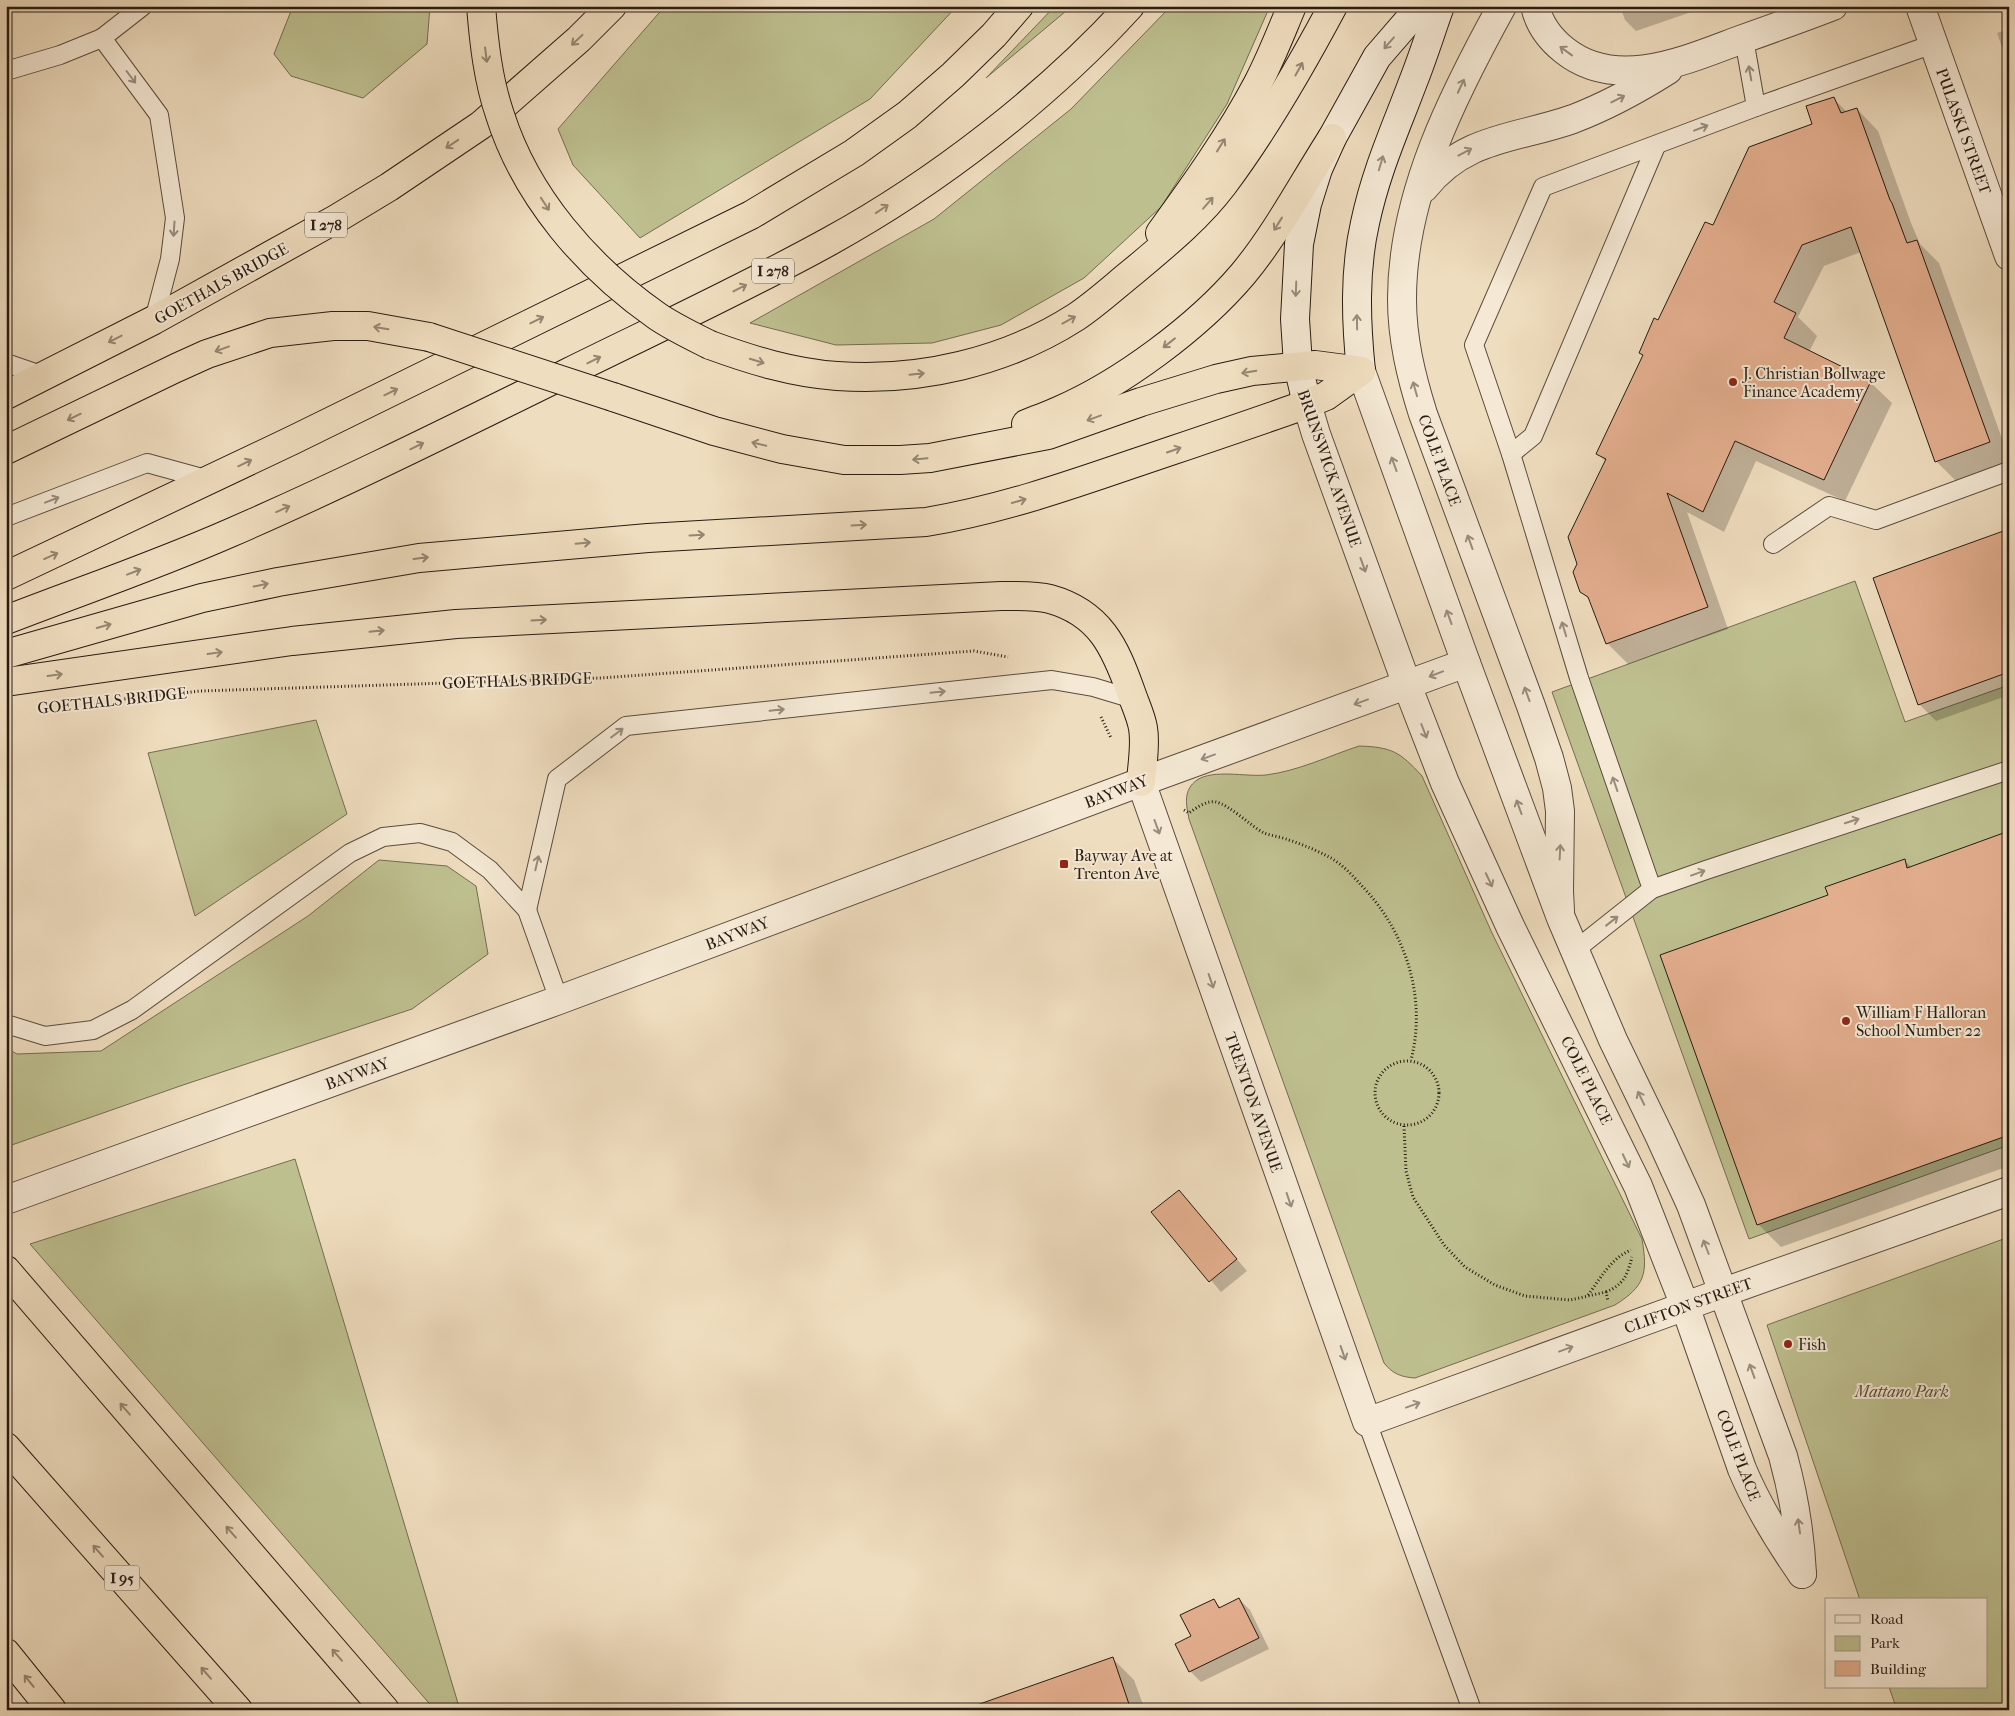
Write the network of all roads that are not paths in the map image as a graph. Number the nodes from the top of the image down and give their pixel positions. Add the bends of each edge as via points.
1 (143, 6) edge
2 (481, 6) edge
3 (612, 6) edge
4 (1019, 6) edge
5 (1130, 6) edge
6 (1292, 6) edge
7 (1333, 6) edge
8 (1421, 6) edge
9 (1440, 6) edge
10 (1502, 6) edge
11 (1535, 6) edge
12 (1833, 6) edge
13 (1920, 6) edge
14 (102, 38) junction
15 (1744, 39) junction
16 (1933, 44) junction
17 (1680, 62) junction
18 (6, 71) edge
19 (1756, 107) junction
20 (1332, 138) junction
21 (1656, 146) junction
22 (1417, 196) junction
23 (2009, 256) edge
24 (1134, 271) junction
25 (154, 320) junction
26 (6, 364) edge
27 (1298, 365) junction
28 (1361, 371) junction
29 (44, 376) junction
30 (6, 395) edge
31 (1307, 404) junction
32 (6, 450) edge
33 (968, 451) junction
34 (1511, 454) junction
35 (2009, 471) edge
36 (208, 480) junction
37 (6, 517) edge
38 (1773, 544) dead end
39 (6, 576) edge
40 (6, 620) edge
41 (6, 654) edge
42 (1466, 663) junction
43 (6, 682) edge
44 (1407, 685) junction
45 (1133, 699) junction
46 (2009, 770) edge
47 (1141, 782) junction
48 (1652, 889) junction
49 (527, 910) junction
50 (1561, 918) junction
51 (1574, 951) junction
52 (558, 1000) junction
53 (6, 1024) edge
54 (2009, 1190) edge
55 (6, 1200) edge
56 (6, 1270) edge
57 (1724, 1292) junction
58 (1685, 1306) junction
59 (1367, 1422) junction
60 (6, 1446) edge
61 (6, 1653) edge
62 (378, 1704) edge
63 (52, 1710) edge
64 (238, 1710) edge
65 (1472, 1710) edge

1 - 14 lane
2 -> 24 highway, bridge via 488,71 500,116 516,153 557,222 581,250 633,298 710,345 770,365 836,376 898,376 935,372 1003,353 1039,336 1075,317
3 -> 25 highway, GOETHALS BRIDGE / I 278 via 481,125 336,219
36 -> 4 highway via 751,216 854,153 907,115 974,55
40 -> 5 highway, I 278 via 229,534 373,468 831,240 942,169 1009,120
24 -> 6 highway via 1232,128 1258,83
24 -> 7 highway via 1196,216 1222,186 1272,113
8 -> 20 street, BRUNSWICK AVENUE via 1377,57
28 -> 9 street via 1357,296 1364,224 1384,154
22 -> 10 street, COLE PLACE via 1449,111
17 -> 11 street via 1626,70 1605,69 1586,63 1555,43 1544,29
12 - 15 street
13 - 16 street, PULASKI STREET
14 - 18 lane
14 -> 25 lane via 159,115 175,218 171,251
15 - 17 street
19 -> 15 lane
16 - 19 lane
16 - 23 street, PULASKI STREET
22 -> 17 street via 1445,165 1462,154 1478,146 1598,109
21 -> 19 lane
20 -> 27 street, BRUNSWICK AVENUE via 1318,168 1299,244 1295,319
20 -> 33 highway via 1243,274 1186,329 1155,354 1088,396
21 - 34 lane via 1533,436
21 - 34 lane via 1543,187 1474,345
50 -> 22 street, COLE PLACE via 1560,811 1549,758 1423,414 1409,367 1402,298 1406,251
25 -> 29 highway, GOETHALS BRIDGE / I 278
26 - 29 lane
27 - 28 highway
27 - 31 street, BRUNSWICK AVENUE
27 -> 33 highway via 1216,379 1048,435
28 - 31 highway via 1326,396
42 -> 28 street
29 - 30 highway, GOETHALS BRIDGE / I 278
41 -> 31 highway via 202,598 419,558 648,538 926,522 958,516 1041,495
31 -> 44 street, BRUNSWICK AVENUE
33 -> 32 highway, bridge via 930,458 844,460 782,449 714,431 429,337 368,326 270,333 223,348
48 -> 34 lane via 1579,678
35 - 38 lane via 1876,520 1829,506
37 -> 36 lane via 147,463
39 -> 36 highway
42 -> 44 street, BAYWAY
50 -> 42 street, COLE PLACE
43 -> 45 highway via 292,641 446,625 1001,596 1049,599 1067,606 1094,624 1119,658
44 -> 47 street, BAYWAY
44 -> 58 street, COLE PLACE via 1483,868 1638,1186
45 - 47 highway via 1143,728
49 -> 45 lane via 557,779 626,726 1052,680 1093,687
48 -> 46 lane
47 - 52 street, BAYWAY
47 -> 59 street, TRENTON AVENUE
51 -> 48 lane
49 - 52 lane
49 - 53 lane via 490,870 452,842 420,833 383,837 350,853 132,1010 93,1030 45,1036
50 - 51 street, COLE PLACE
57 -> 51 street, COLE PLACE via 1675,1169
52 - 55 street, BAYWAY
54 - 57 street, CLIFTON STREET
62 -> 56 highway
57 - 58 street, CLIFTON STREET
58 -> 57 street, COLE PLACE via 1753,1495 1802,1574 1801,1538 1788,1474
59 -> 58 street, CLIFTON STREET
59 - 65 lane
64 -> 60 highway, I 95
63 -> 61 highway

